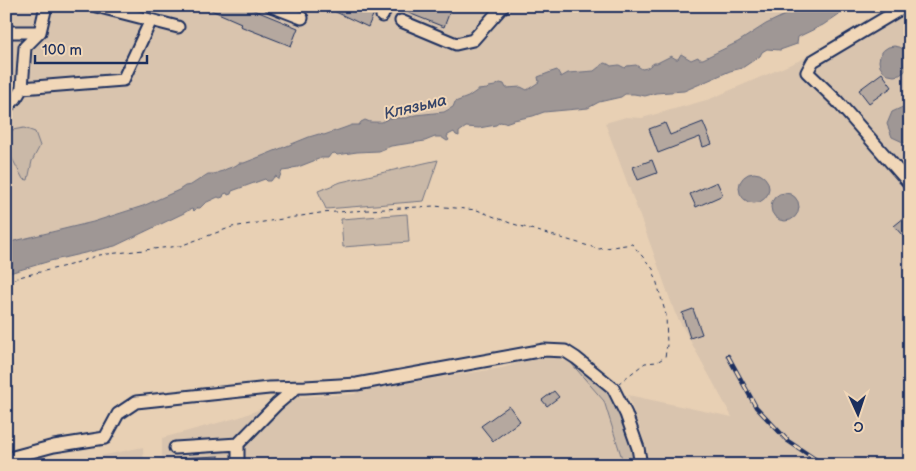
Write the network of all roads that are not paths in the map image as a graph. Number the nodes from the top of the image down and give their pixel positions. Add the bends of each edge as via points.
1 (46, 6) edge
2 (271, 6) edge
3 (503, 6) edge
4 (909, 6) edge
5 (103, 7) edge
6 (302, 18) dead end
7 (151, 20) junction
8 (401, 21) dead end
9 (178, 26) dead end
10 (6, 32) edge
11 (40, 32) junction
12 (22, 88) junction
13 (6, 108) edge
14 (910, 184) edge
15 (296, 388) junction
16 (238, 444) junction
17 (176, 448) dead end
18 (6, 464) edge
19 (238, 465) edge
20 (641, 465) edge

1 - 11 street
2 - 6 street
3 - 8 street via 474,40 456,44
4 - 14 street via 813,62 808,72
5 - 7 street
7 - 9 street
7 - 12 street via 123,80
10 - 11 street
11 - 12 street via 25,47
12 - 13 street
15 - 16 street
15 - 18 street via 136,402 118,414 105,438 46,448 13,457
15 - 20 street via 344,390 357,384 451,366 544,350 565,351 613,388 637,433
16 - 17 street
16 - 19 street

